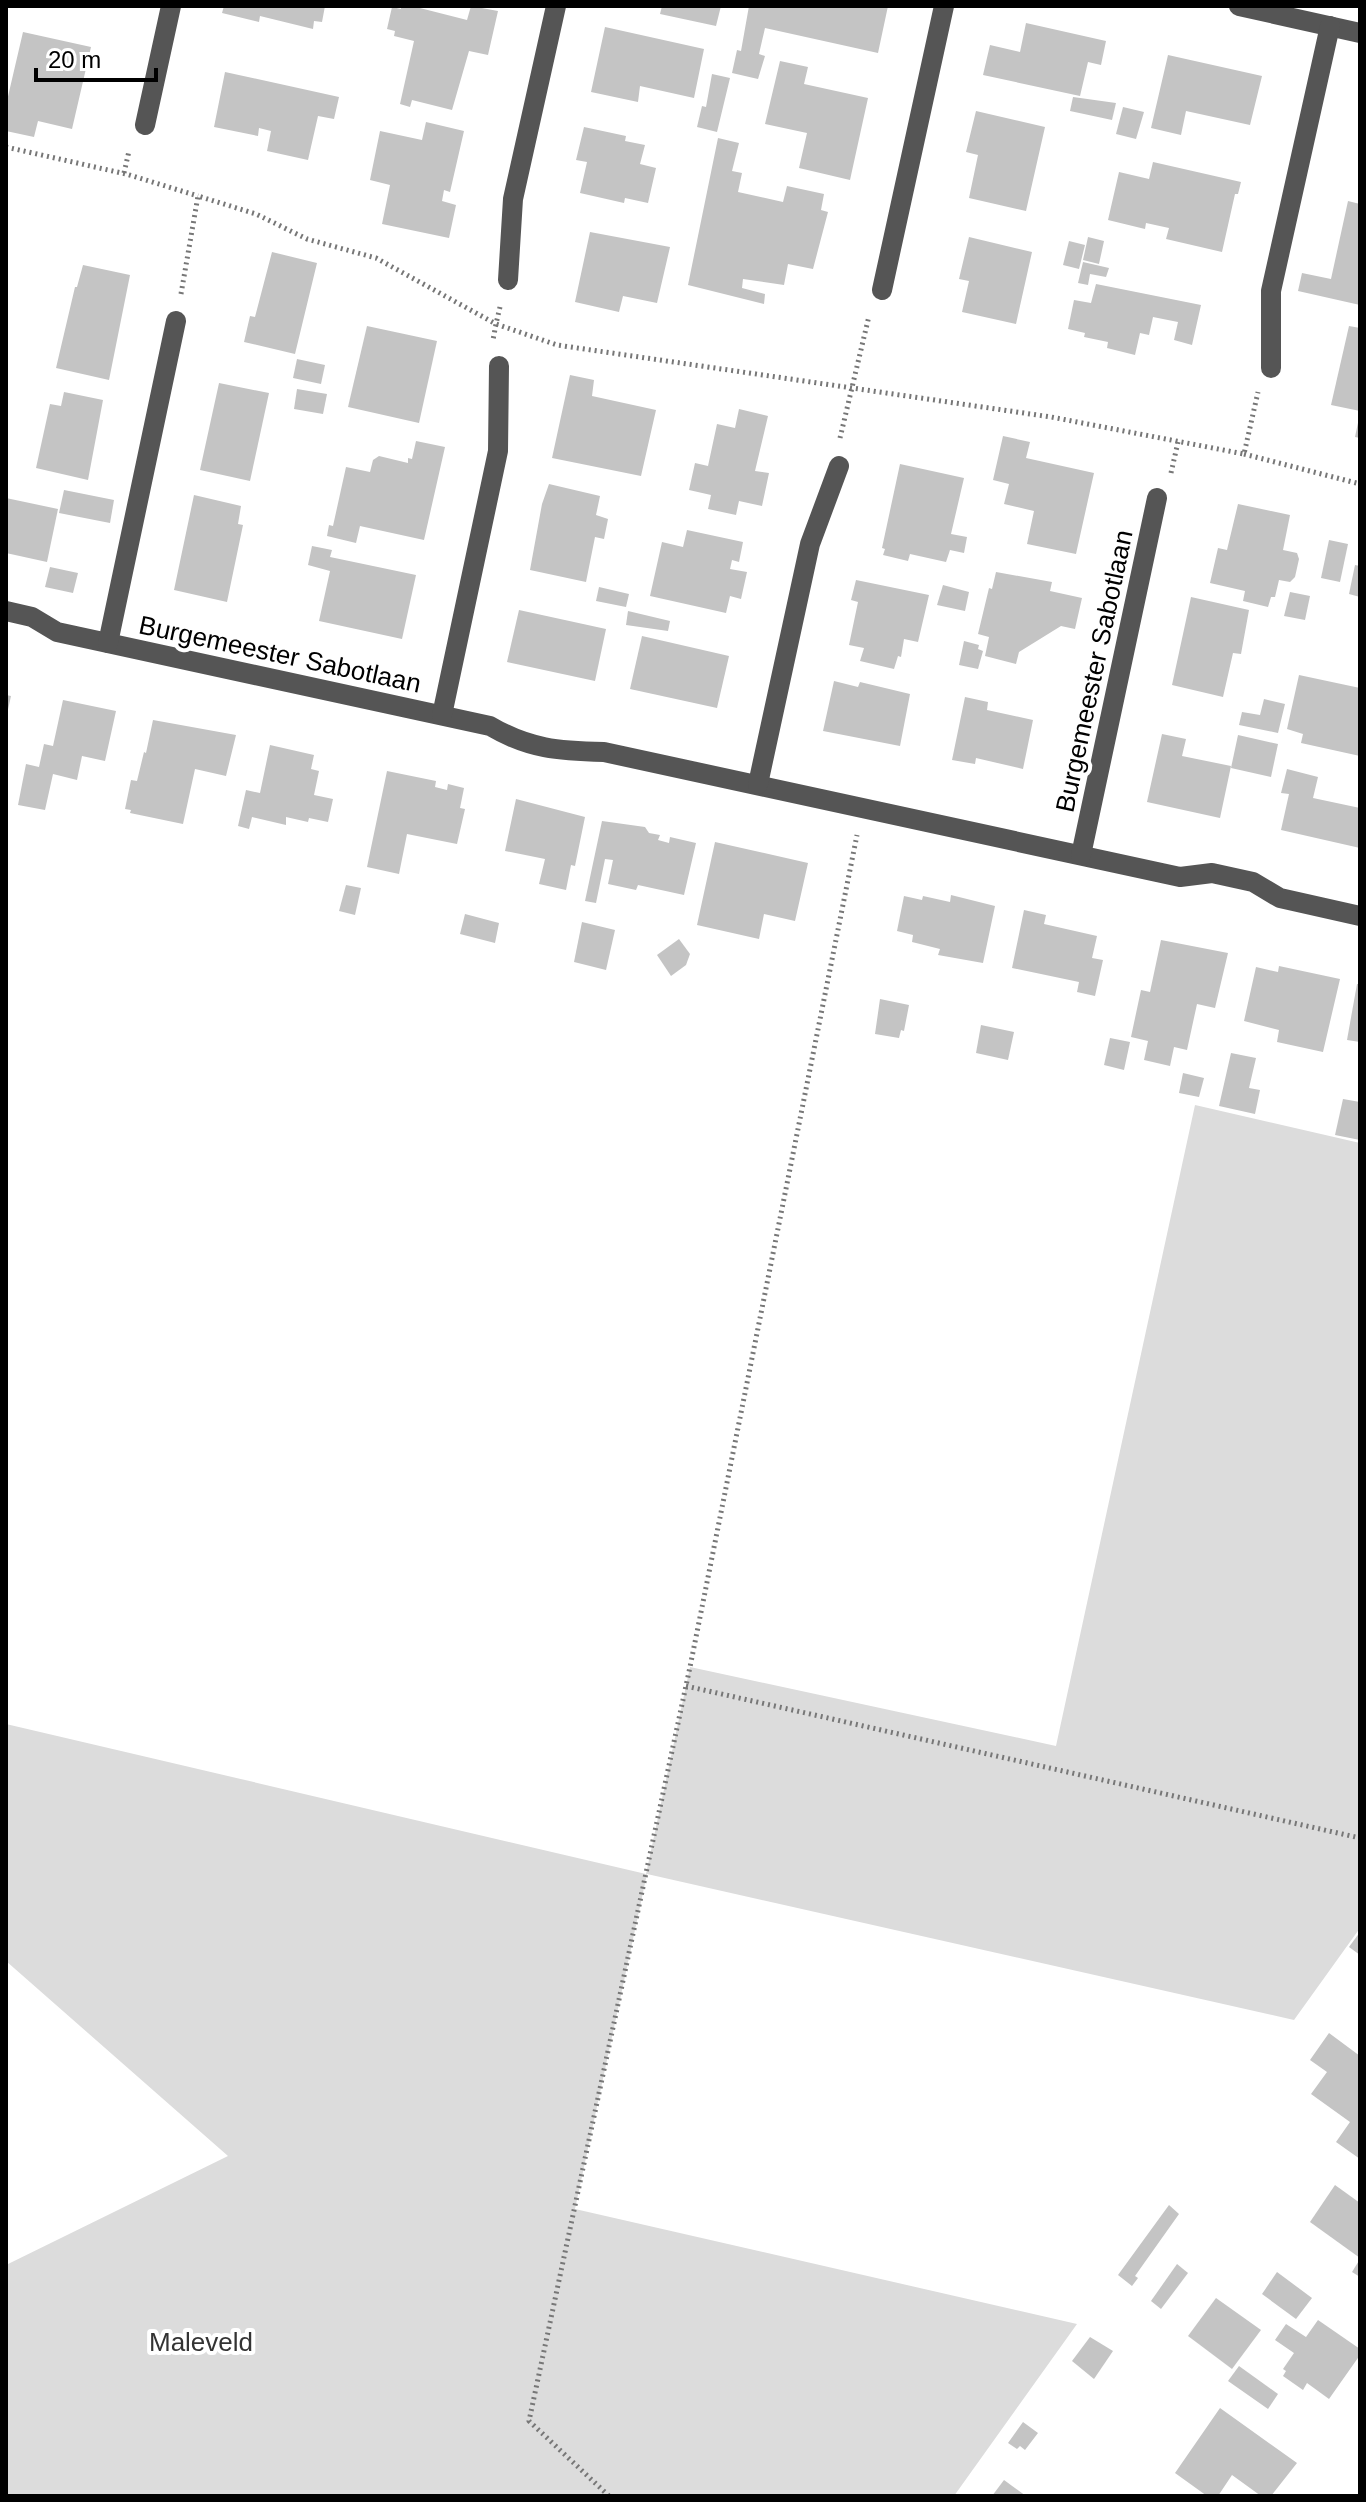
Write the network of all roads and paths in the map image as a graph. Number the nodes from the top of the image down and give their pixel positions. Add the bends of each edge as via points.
1 (171, 6) edge
2 (556, 6) edge
3 (944, 6) edge
4 (1239, 6) edge
5 (1330, 26) junction
6 (1360, 33) edge
7 (145, 125) dead end
8 (6, 147) edge
9 (198, 196) junction
10 (508, 280) joint
11 (882, 290) joint
12 (176, 321) joint
13 (496, 324) junction
14 (499, 366) joint
15 (1271, 368) joint
16 (852, 387) junction
17 (1244, 454) junction
18 (839, 466) joint
19 (1360, 484) edge
20 (1157, 498) dead end
21 (6, 611) edge
22 (108, 643) junction
23 (442, 715) junction
24 (758, 784) junction
25 (863, 807) junction
26 (1081, 855) junction
27 (1360, 916) edge
28 (686, 1686) junction
29 (1360, 1838) edge
30 (609, 2496) edge

1 - 7 street
2 - 10 street via 513,199
3 - 11 street
4 - 5 street
5 - 6 street
5 - 15 street via 1271,291
8 - 9 path
9 - 12 path
9 - 13 path via 256,214 307,239 376,258
10 - 13 path
11 - 16 path via 874,292
12 - 22 street, Burgemeester Sabotlaan
13 - 14 path via 487,364
13 - 16 path via 557,345
14 - 23 street, Burgemeester Sabotlaan via 498,451
15 - 17 path via 1262,373
16 - 17 path
16 - 18 path via 835,462
17 - 19 path
18 - 24 street via 810,544
20 - 26 street, Burgemeester Sabotlaan
21 - 22 street, Burgemeester Sabotlaan via 32,617 57,632
22 - 23 street, Burgemeester Sabotlaan
23 - 24 street, Burgemeester Sabotlaan via 490,726 516,741 604,752
24 - 25 street, Burgemeester Sabotlaan
25 - 26 street, Burgemeester Sabotlaan
25 - 28 path
26 - 27 street, Burgemeester Sabotlaan via 1180,877 1212,873 1253,882 1280,898
28 - 29 path
28 - 30 path via 529,2421

